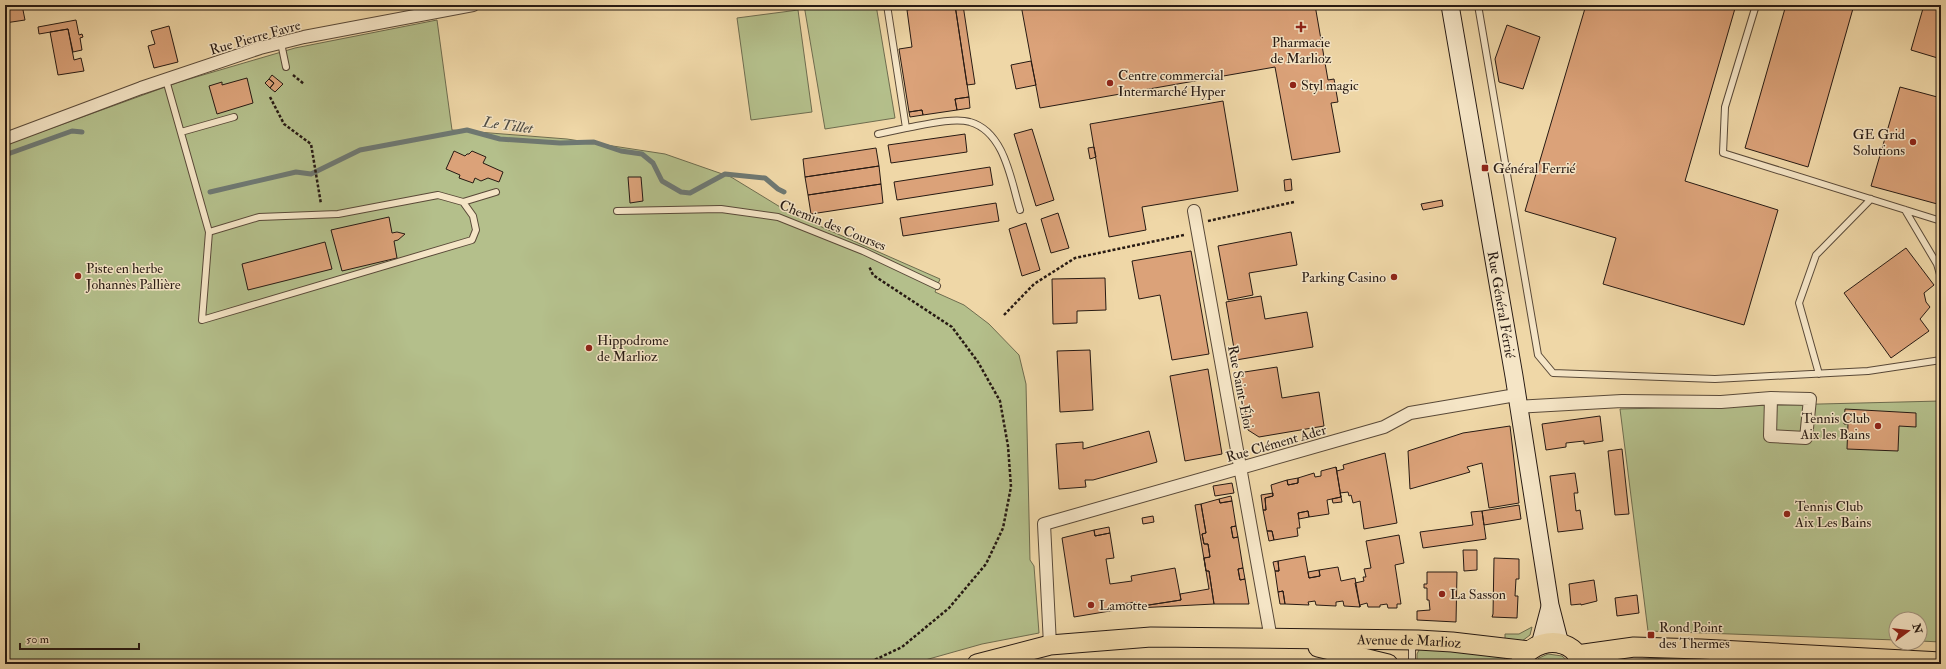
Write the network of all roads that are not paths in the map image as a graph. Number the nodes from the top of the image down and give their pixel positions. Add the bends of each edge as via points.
1 (473, 5) edge
2 (887, 5) edge
3 (1450, 5) edge
4 (1478, 5) edge
5 (1756, 5) edge
6 (281, 43) junction
7 (286, 67) dead end
8 (166, 80) junction
9 (234, 117) dead end
10 (906, 128) junction
11 (181, 132) junction
12 (878, 134) dead end
13 (5, 139) edge
14 (496, 192) dead end
15 (1871, 199) junction
16 (463, 202) junction
17 (1020, 210) dead end
18 (1905, 210) junction
19 (617, 211) dead end
20 (1194, 211) dead end
21 (1941, 221) edge
22 (209, 232) junction
23 (1941, 278) edge
24 (937, 286) dead end
25 (1941, 360) edge
26 (1820, 374) junction
27 (1771, 398) junction
28 (1517, 401) junction
29 (1241, 470) junction
30 (1550, 605) junction
31 (1280, 639) junction
32 (1418, 640) junction
33 (1084, 643) junction
34 (1560, 644) junction
35 (1050, 645) junction
36 (1529, 653) edge
37 (1000, 658) junction
38 (1580, 659) edge
39 (1877, 660) junction
40 (1941, 662) edge
41 (977, 664) edge
42 (1388, 664) edge
43 (1412, 664) edge
44 (1852, 664) edge

1 - 6 street, Rue Pierre Favre
2 - 10 lane
3 - 28 main road, Rue Général Férrié
4 - 26 lane via 1538,355 1553,373 1715,379
5 - 15 lane via 1725,107 1723,153
6 - 7 lane
6 - 8 street, Rue Pierre Favre
8 - 11 lane
8 - 13 street, Rue Pierre Favre
9 - 11 lane
10 - 12 lane
10 - 17 lane via 958,121 979,126 990,134 998,146
11 - 22 lane
14 - 16 lane
15 - 18 lane
15 - 26 lane via 1816,255 1799,303
16 - 22 lane via 438,195 338,214 259,217
16 - 22 lane via 473,216 476,230 472,240 202,320
18 - 21 lane
18 - 23 lane via 1937,264
19 - 24 lane, Chemin des Courses via 721,209 778,216 863,251
20 - 29 street, Rue Saint-Éloi
25 - 26 lane via 1868,371
27 - 27 street, Rue Clément Ader via 1770,436 1806,438 1810,399
27 - 28 street, Rue Clément Ader via 1721,402
28 - 29 street, Rue Clément Ader via 1410,413 1384,428
28 - 30 main road, Rue Général Férrié
29 - 31 street, Rue Saint-Éloi
29 - 35 street, Rue Clément Ader via 1044,524
30 - 34 main road, Rue Général Férrié
30 - 36 main road, Rue Général Férrié
31 - 32 main road, Avenue de Marlioz
31 - 33 main road, Avenue de Marlioz via 1151,637
31 - 42 main road, Avenue de Marlioz
32 - 36 main road, Avenue de Marlioz
32 - 43 lane via 1412,649
33 - 35 main road, Avenue de Marlioz
33 - 37 main road, Avenue de Marlioz via 1058,651
34 - 36 main road, Avenue de Marlioz via 1553,642
34 - 38 main road via 1572,650
35 - 37 main road, Avenue de Marlioz
37 - 41 main road, Avenue de Marlioz
38 - 39 main road via 1642,648 1701,649
39 - 40 main road
39 - 44 main road

